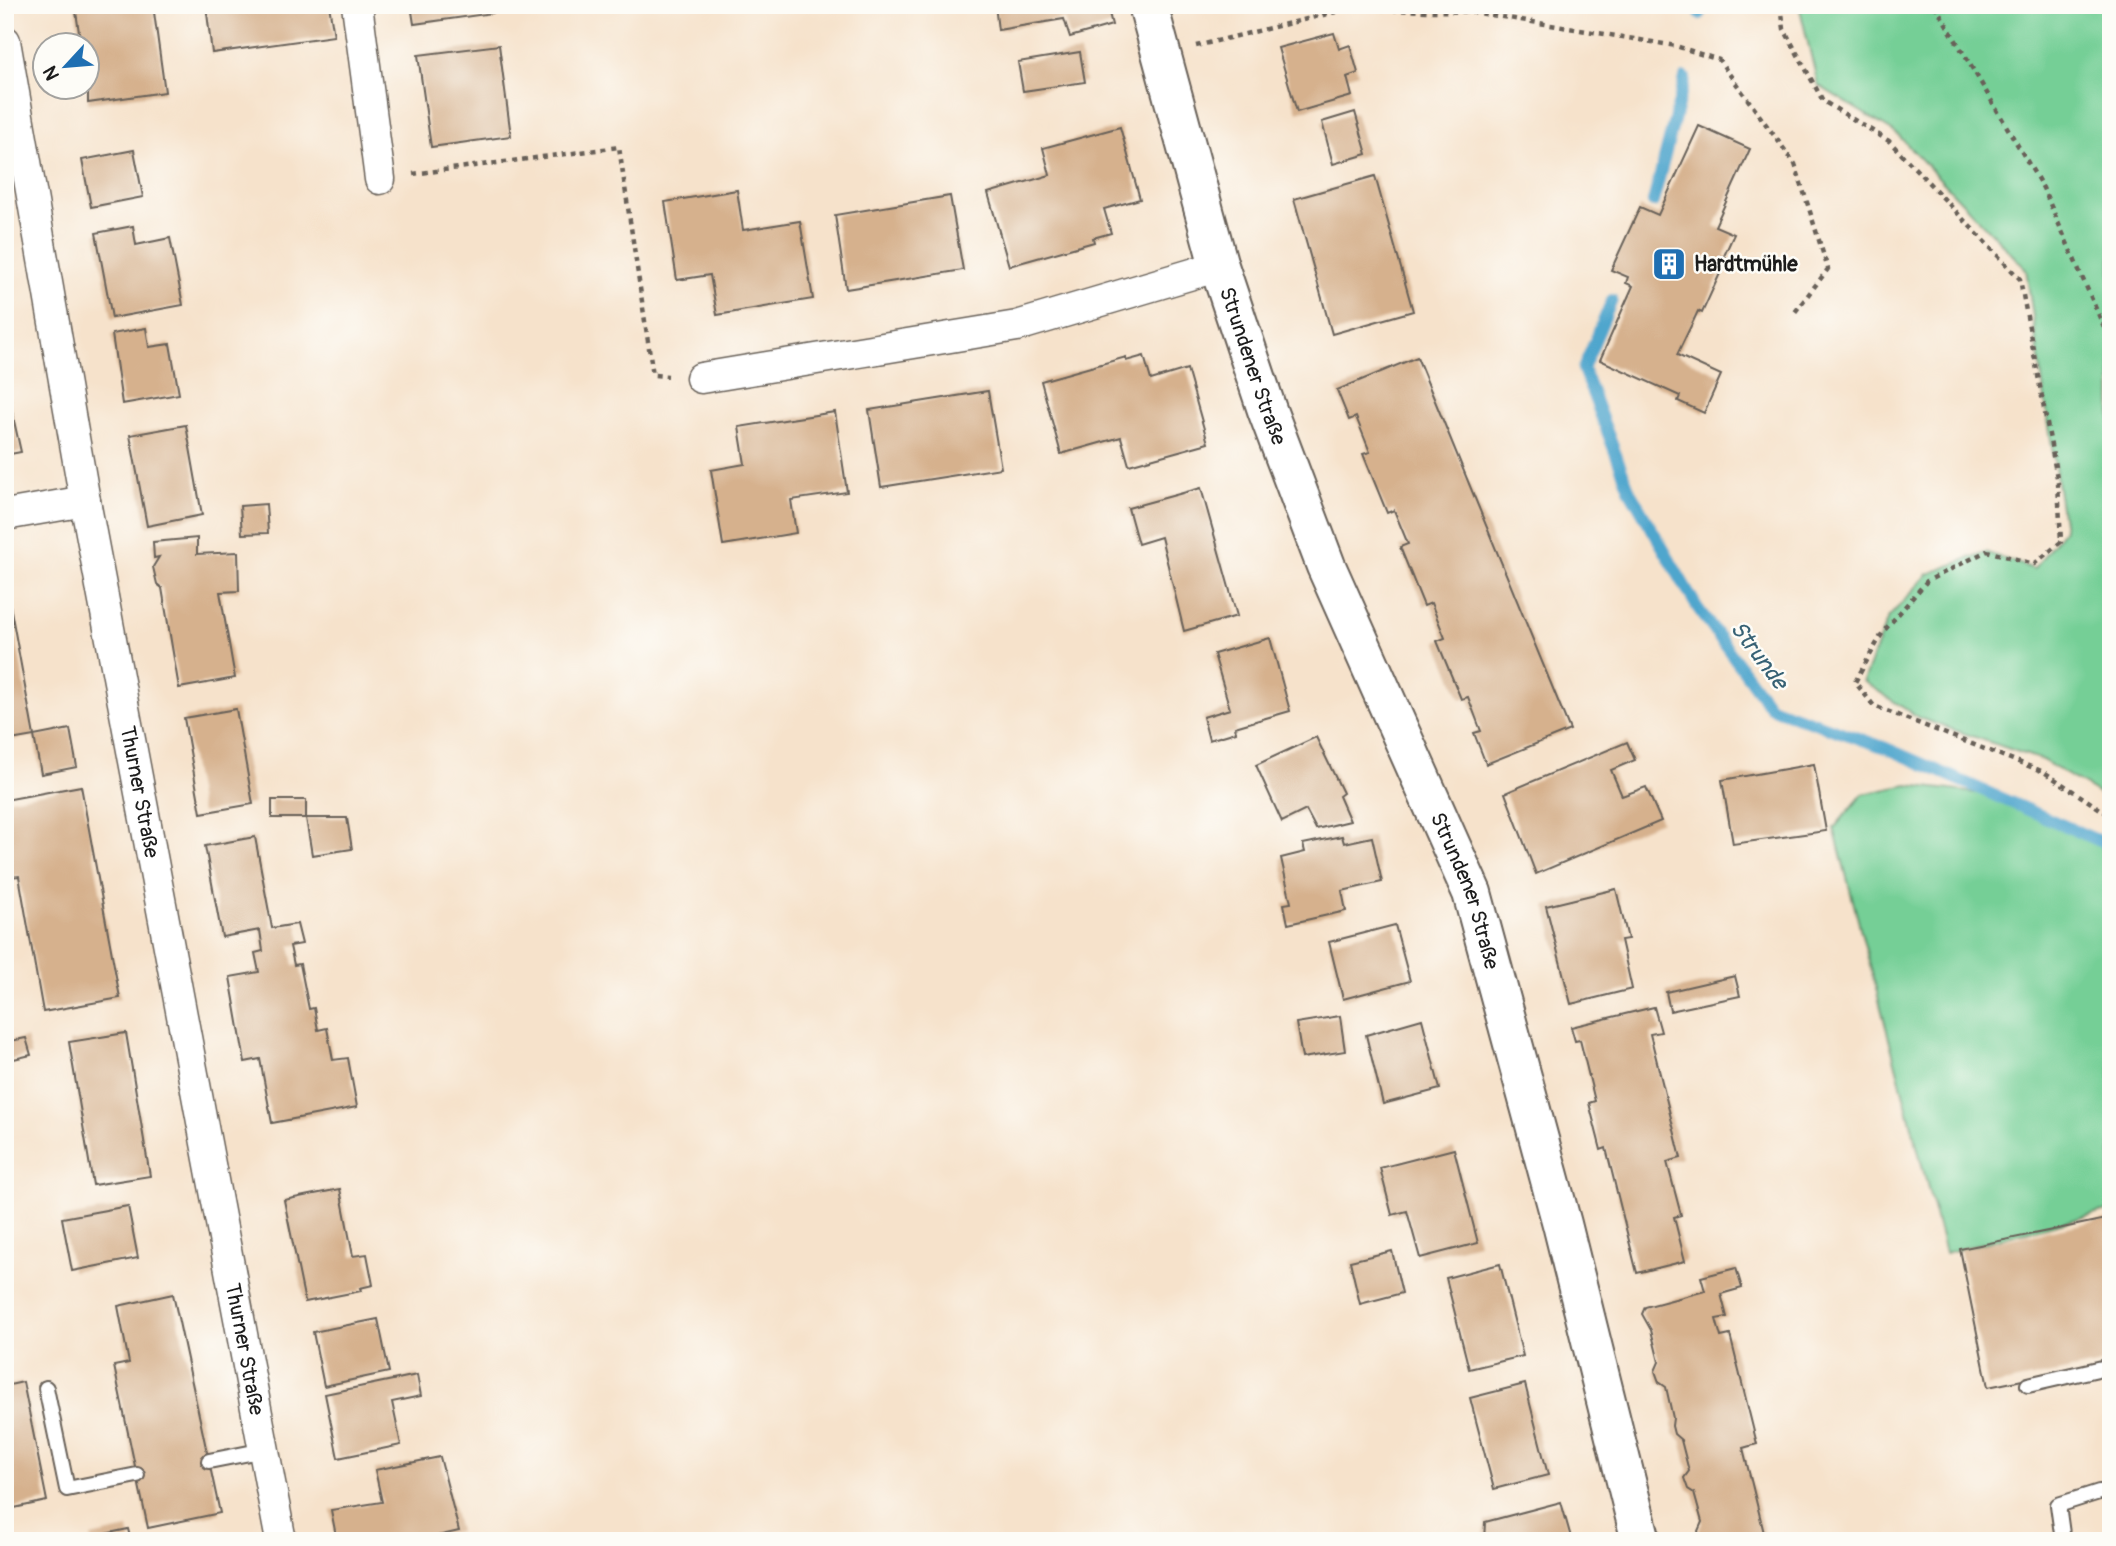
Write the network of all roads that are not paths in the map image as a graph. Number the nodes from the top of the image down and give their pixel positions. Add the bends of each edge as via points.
1 (357, 5) edge
2 (1148, 5) edge
3 (5, 41) edge
4 (380, 179) road end
5 (1219, 266) junction
6 (701, 378) road end
7 (85, 501) junction
8 (5, 515) edge
9 (2111, 1366) edge
10 (2028, 1385) dead end
11 (46, 1388) dead end
12 (264, 1450) junction
13 (209, 1461) dead end
14 (137, 1475) dead end
15 (2111, 1492) edge
16 (281, 1541) edge
17 (1641, 1541) edge
18 (2063, 1541) edge

1 - 4 street
2 - 5 street, Strundener Straße
3 - 7 street, Thurner Straße
5 - 6 street, Strundener Straße via 1017,326
5 - 17 street, Strundener Straße via 1266,410 1326,566 1472,893 1562,1224
7 - 8 street
7 - 12 street, Thurner Straße
9 - 10 lane
11 - 14 lane via 66,1489
12 - 13 lane
12 - 16 street, Thurner Straße
15 - 18 lane via 2059,1505

